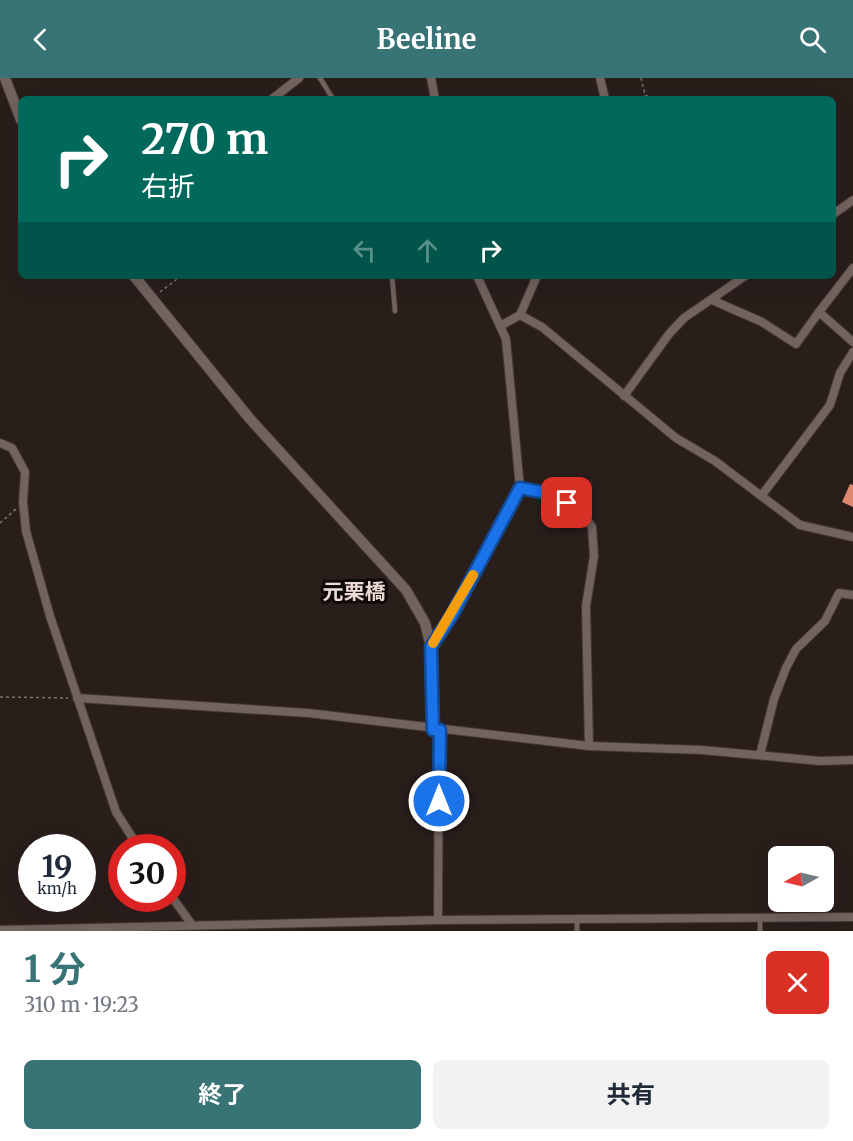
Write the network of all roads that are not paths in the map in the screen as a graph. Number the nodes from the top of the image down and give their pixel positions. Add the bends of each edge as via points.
1 (5, 78) edge
2 (299, 78) edge
3 (320, 78) edge
4 (431, 78) edge
5 (600, 78) edge
6 (276, 96) edge
7 (331, 96) edge
8 (434, 96) edge
9 (604, 96) edge
10 (18, 112) edge
11 (853, 200) edge
12 (836, 212) edge
13 (853, 268) edge
14 (136, 279) edge
15 (392, 279) edge
16 (478, 279) edge
17 (536, 279) edge
18 (741, 279) edge
19 (712, 300) junction
20 (395, 311) dead end
21 (819, 312) junction
22 (520, 315) junction
23 (500, 326) junction
24 (853, 342) edge
25 (853, 352) edge
26 (624, 396) junction
27 (0, 443) edge
28 (520, 488) junction
29 (762, 495) junction
30 (853, 537) edge
31 (853, 595) edge
32 (431, 647) junction
33 (77, 698) junction
34 (436, 730) junction
35 (589, 746) junction
36 (760, 755) junction
37 (853, 760) edge
38 (130, 834) edge
39 (183, 912) edge
40 (759, 917) junction
41 (853, 917) edge
42 (577, 918) junction
43 (438, 920) junction
44 (192, 925) junction
45 (0, 930) edge
46 (22, 930) edge
47 (577, 931) edge
48 (760, 931) edge

1 - 10 street
2 - 6 street
3 - 7 lane
4 - 8 street
5 - 9 street
11 - 12 street
13 - 21 street
14 - 32 street via 274,446 393,573 417,606
15 - 20 lane
16 - 23 street
17 - 22 street
18 - 19 street
19 - 21 street via 762,322 796,344
19 - 26 street via 684,318 669,334
21 - 24 street
22 - 23 street
22 - 26 street via 542,327
23 - 28 street via 506,339
25 - 29 street via 840,373 830,405
26 - 29 street via 676,438
27 - 33 street via 12,448 25,472 23,502 29,541
28 - 32 street
28 - 35 street via 552,494 582,513 592,526 594,556 586,606
29 - 30 street via 800,525
31 - 36 street via 839,593 825,621 796,649 774,699
32 - 34 street
33 - 34 street via 308,713
33 - 38 street via 116,812
34 - 35 street
34 - 43 street
35 - 36 street
36 - 37 street
39 - 44 street
40 - 41 street
40 - 42 street
40 - 48 lane
42 - 43 street
42 - 47 lane
43 - 44 street
44 - 46 street
45 - 46 street

